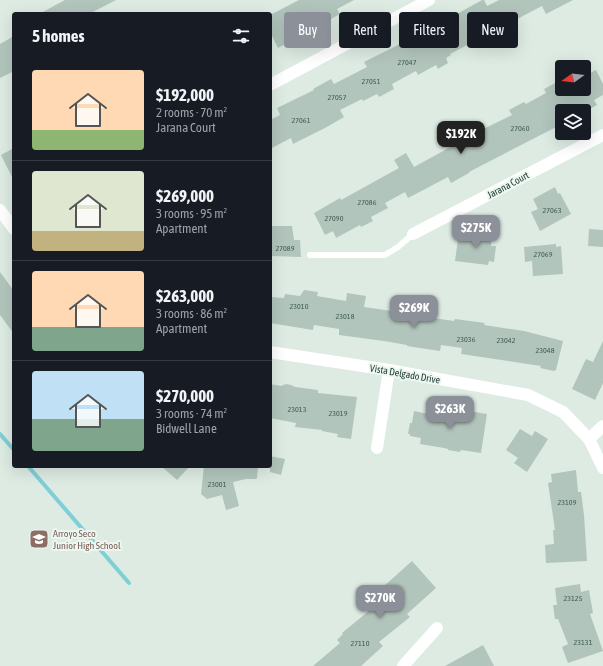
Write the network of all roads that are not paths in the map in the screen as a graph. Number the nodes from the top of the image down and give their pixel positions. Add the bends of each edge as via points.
1 (429, 0) edge
2 (272, 84) edge
3 (603, 135) edge
4 (0, 210) edge
5 (12, 224) edge
6 (413, 234) joint
7 (310, 255) dead end
8 (272, 352) edge
9 (389, 370) junction
10 (603, 426) edge
11 (588, 439) junction
12 (377, 448) dead end
13 (603, 468) edge
14 (437, 628) dead end
15 (403, 666) edge

1 - 2 street
3 - 6 street, Jarana Court
4 - 5 street
6 - 7 lane via 385,255
8 - 9 street, Vista Delgado Drive
9 - 11 street, Vista Delgado Drive via 528,395 563,412
9 - 12 street
10 - 11 street
11 - 13 street, Vista Delgado Drive
14 - 15 street

